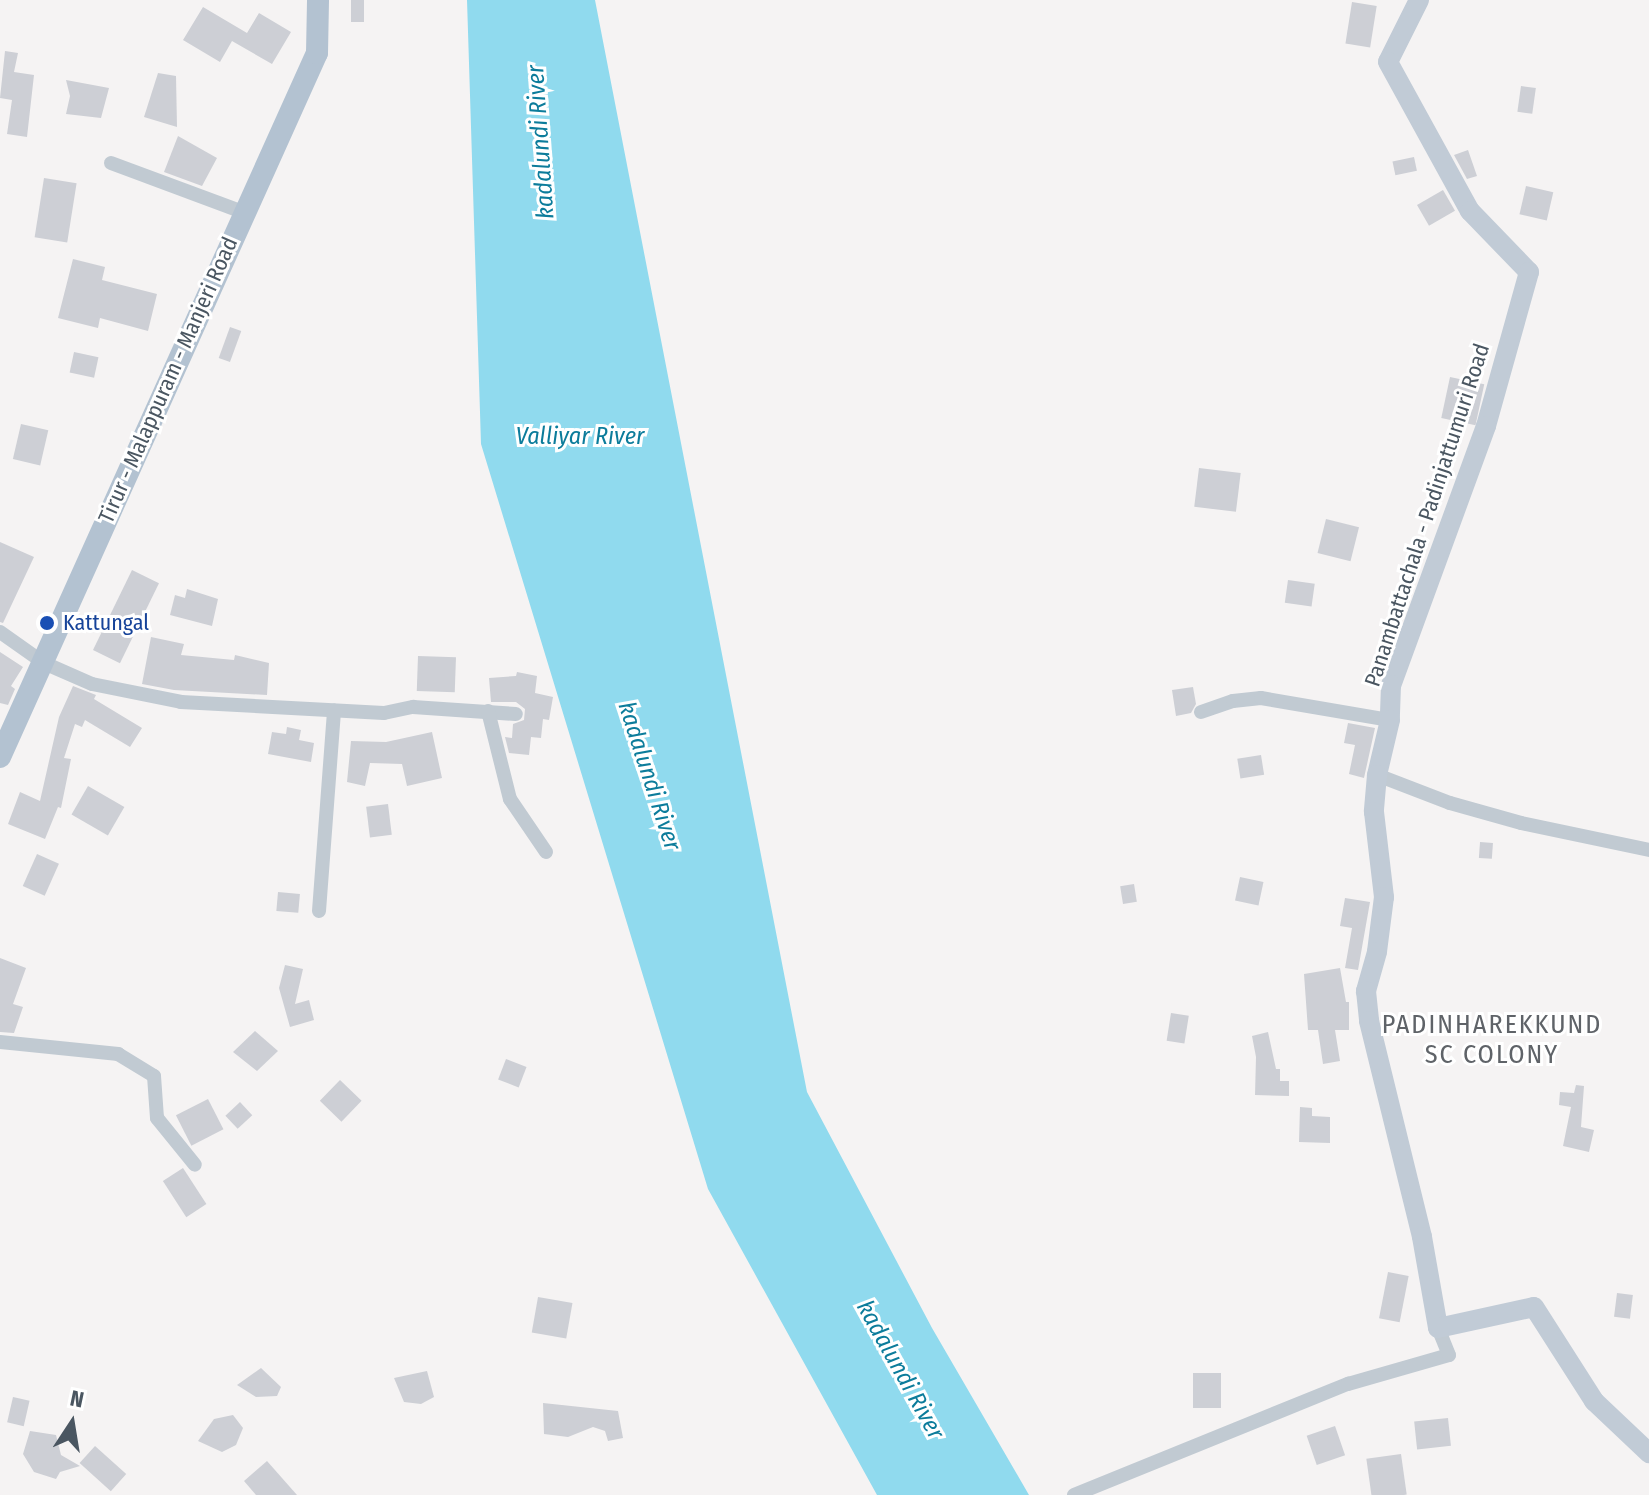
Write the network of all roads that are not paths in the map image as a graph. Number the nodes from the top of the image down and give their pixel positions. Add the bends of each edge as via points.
1 (318, 0) edge
2 (1419, 0) edge
3 (111, 163) dead end
4 (243, 212) junction
5 (0, 632) edge
6 (44, 663) junction
7 (334, 711) junction
8 (488, 711) junction
9 (1201, 712) dead end
10 (516, 714) dead end
11 (1390, 720) junction
12 (0, 757) edge
13 (1377, 775) junction
14 (1649, 850) edge
15 (546, 852) dead end
16 (319, 911) dead end
17 (0, 1042) edge
18 (195, 1165) dead end
19 (1438, 1328) junction
20 (1649, 1453) edge
21 (1074, 1495) edge

1 - 4 main road, Tirur - Malappuram - Manjeri Road via 317,53
2 - 11 main road, Panambattachala - Padinjattumuri Road via 1388,62 1470,211 1529,272 1486,426 1391,685
3 - 4 street
4 - 6 main road, Tirur - Malappuram - Manjeri Road
5 - 6 street
6 - 7 street via 92,684 181,702
6 - 12 main road, Tirur - Malappuram - Manjeri Road
7 - 8 street
7 - 16 street
8 - 10 street
8 - 15 street via 510,799
9 - 11 street via 1261,698
11 - 13 main road, Panambattachala - Padinjattumuri Road
13 - 14 street via 1521,823
13 - 19 main road, Panambattachala - Padinjattumuri Road via 1374,812 1384,897 1366,991 1369,1021 1422,1237
17 - 18 street via 118,1054 154,1076 157,1118
19 - 20 main road via 1534,1307 1594,1401
19 - 21 street via 1449,1355 1348,1384

